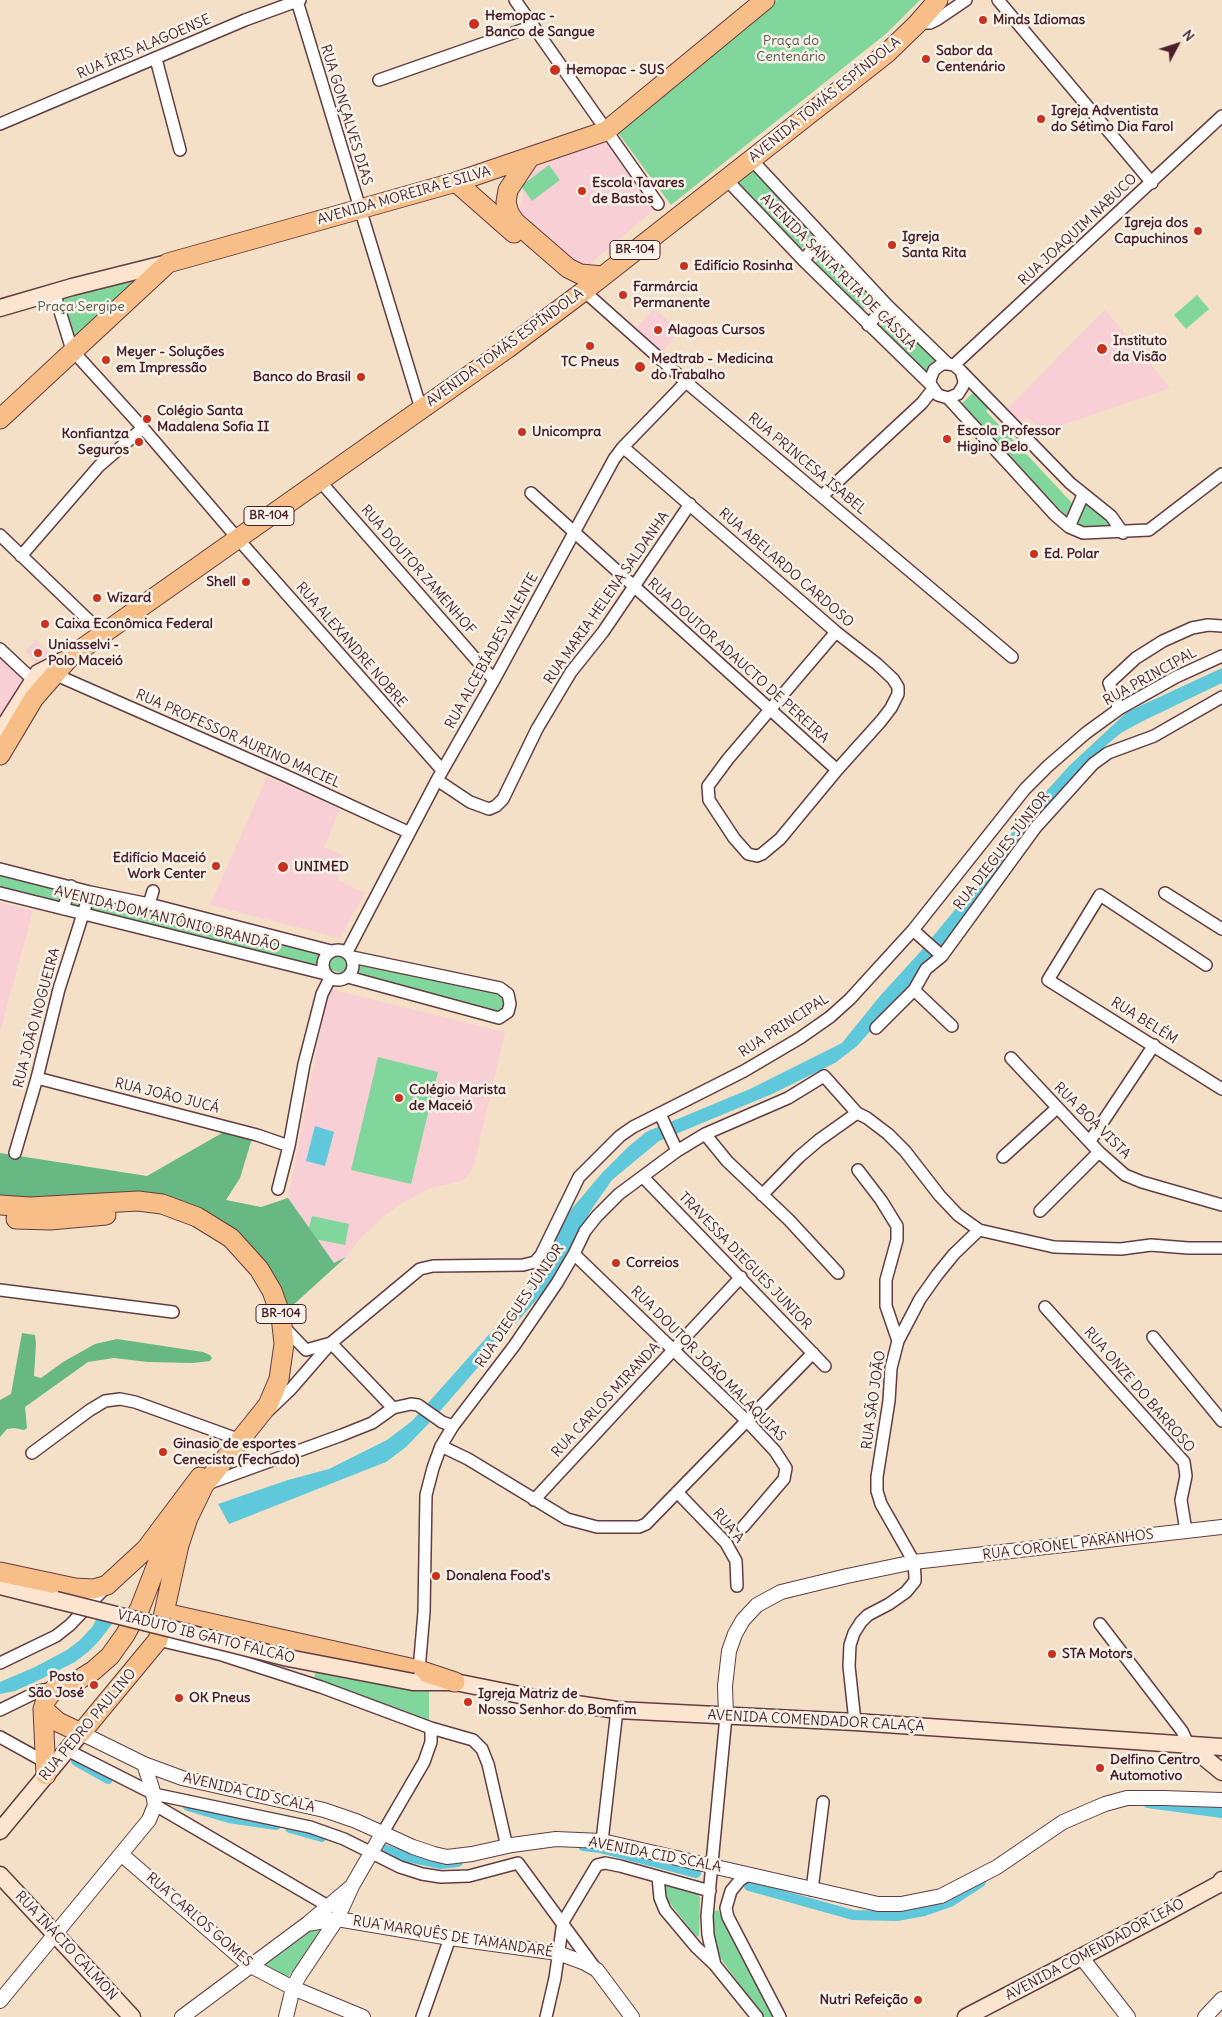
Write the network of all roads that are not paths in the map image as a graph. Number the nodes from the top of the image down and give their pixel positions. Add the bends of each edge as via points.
1 (515, 0) edge
2 (765, 0) edge
3 (938, 0) edge
4 (966, 0) edge
5 (998, 0) edge
6 (298, 1) edge
7 (918, 23) junction
8 (533, 26) junction
9 (156, 58) junction
10 (379, 80) dead end
11 (1222, 116) edge
12 (0, 124) edge
13 (606, 131) junction
14 (180, 150) dead end
15 (530, 157) junction
16 (750, 159) junction
17 (726, 179) junction
18 (456, 182) junction
19 (1152, 183) junction
20 (508, 190) junction
21 (658, 204) dead end
22 (485, 206) junction
23 (359, 210) junction
24 (823, 238) junction
25 (803, 260) junction
26 (168, 263) junction
27 (603, 276) junction
28 (584, 291) junction
29 (54, 292) junction
30 (569, 302) junction
31 (887, 305) junction
32 (0, 308) edge
33 (868, 325) junction
34 (72, 350) junction
35 (954, 367) junction
36 (686, 382) junction
37 (937, 392) junction
38 (421, 409) junction
39 (0, 419) edge
40 (143, 428) junction
41 (623, 447) junction
42 (1222, 474) edge
43 (319, 480) junction
44 (530, 493) dead end
45 (1083, 495) junction
46 (822, 496) junction
47 (690, 504) junction
48 (1069, 527) junction
49 (1123, 533) junction
50 (575, 534) junction
51 (0, 535) edge
52 (238, 539) junction
53 (21, 556) junction
54 (634, 588) junction
55 (1222, 626) edge
56 (836, 632) junction
57 (103, 634) junction
58 (0, 649) edge
59 (1222, 656) edge
60 (70, 657) junction
61 (1012, 657) dead end
62 (54, 674) junction
63 (32, 680) junction
64 (494, 680) junction
65 (1222, 697) edge
66 (770, 708) junction
67 (1119, 709) junction
68 (25, 713) junction
69 (0, 733) edge
70 (0, 754) edge
71 (837, 770) junction
72 (0, 771) edge
73 (439, 775) junction
74 (408, 832) junction
75 (0, 869) edge
76 (71, 886) junction
77 (153, 891) dead end
78 (90, 892) junction
79 (0, 893) edge
80 (1166, 893) dead end
81 (149, 904) junction
82 (63, 909) junction
83 (84, 913) junction
84 (913, 930) junction
85 (1222, 930) edge
86 (331, 951) junction
87 (349, 955) junction
88 (941, 955) junction
89 (1206, 965) dead end
90 (328, 976) junction
91 (348, 977) junction
92 (914, 990) junction
93 (952, 1026) dead end
94 (876, 1028) dead end
95 (1154, 1045) junction
96 (1011, 1058) dead end
97 (37, 1078) junction
98 (1222, 1089) edge
99 (1057, 1108) junction
100 (857, 1113) junction
101 (661, 1117) junction
102 (705, 1134) junction
103 (1090, 1141) junction
104 (289, 1146) junction
105 (677, 1151) junction
106 (1099, 1152) junction
107 (15, 1153) dead end
108 (1003, 1157) dead end
109 (858, 1170) dead end
110 (643, 1177) junction
111 (278, 1189) dead end
112 (762, 1195) junction
113 (0, 1205) edge
114 (1222, 1205) edge
115 (1040, 1211) dead end
116 (0, 1217) edge
117 (979, 1230) junction
118 (1222, 1248) edge
119 (574, 1254) junction
120 (838, 1273) dead end
121 (741, 1277) junction
122 (0, 1290) edge
123 (1046, 1307) dead end
124 (173, 1312) dead end
125 (282, 1326) junction
126 (1153, 1336) dead end
127 (898, 1340) junction
128 (331, 1343) junction
129 (674, 1348) junction
130 (813, 1353) junction
131 (825, 1366) dead end
132 (393, 1408) junction
133 (259, 1418) junction
134 (1222, 1421) edge
135 (748, 1422) junction
136 (453, 1426) junction
137 (232, 1437) junction
138 (441, 1446) junction
139 (32, 1453) dead end
140 (204, 1485) junction
141 (677, 1492) junction
142 (534, 1500) junction
143 (181, 1502) junction
144 (743, 1527) dead end
145 (1222, 1527) edge
146 (1186, 1531) junction
147 (914, 1562) junction
148 (0, 1572) edge
149 (107, 1585) junction
150 (0, 1586) edge
151 (737, 1586) dead end
152 (164, 1613) junction
153 (1100, 1624) dead end
154 (227, 1626) junction
155 (158, 1640) junction
156 (222, 1655) junction
157 (0, 1663) edge
158 (416, 1676) junction
159 (455, 1682) joint
160 (55, 1688) junction
161 (43, 1709) junction
162 (0, 1710) edge
163 (617, 1710) junction
164 (720, 1716) junction
165 (855, 1722) junction
166 (431, 1728) junction
167 (81, 1733) junction
168 (0, 1738) edge
169 (1188, 1744) junction
170 (1222, 1746) edge
171 (67, 1750) junction
172 (144, 1764) junction
173 (46, 1769) junction
174 (1222, 1771) edge
175 (154, 1799) junction
176 (1222, 1800) edge
177 (822, 1802) dead end
178 (0, 1831) edge
179 (382, 1834) junction
180 (602, 1841) junction
181 (507, 1847) junction
182 (372, 1852) junction
183 (121, 1854) junction
184 (712, 1865) junction
185 (0, 1875) edge
186 (748, 1875) junction
187 (658, 1877) junction
188 (1221, 1882) edge
189 (352, 1886) junction
190 (812, 1890) junction
191 (710, 1891) junction
192 (328, 1906) junction
193 (337, 1919) junction
194 (563, 1922) junction
195 (307, 1924) junction
196 (55, 1933) junction
197 (450, 1938) junction
198 (558, 1953) junction
199 (1082, 1958) junction
200 (249, 1965) junction
201 (715, 1965) junction
202 (597, 1970) junction
203 (293, 1988) junction
204 (1222, 1998) edge
205 (0, 2001) edge
206 (132, 2017) edge
207 (182, 2017) edge
208 (286, 2017) edge
209 (363, 2017) edge
210 (422, 2017) edge
211 (546, 2017) edge
212 (632, 2017) edge
213 (757, 2017) edge
214 (780, 2017) edge
215 (966, 2017) edge
216 (1128, 2017) edge
217 (1206, 2017) edge

1 - 8 street
2 - 13 highway, AVENIDA MOREIRA E SILVA
3 - 7 highway, AVENIDA TOMÁS ESPÍNDOLA / BR-104
4 - 7 street via 930,23
5 - 19 street
6 - 9 street, RUA ÍRIS ALAGOENSE
6 - 23 street, RUA GONÇALVES DIAS
7 - 16 highway, AVENIDA TOMÁS ESPÍNDOLA / BR-104 via 832,97
8 - 10 street
8 - 13 street
9 - 12 street, RUA ÍRIS ALAGOENSE
9 - 14 street
11 - 19 street, RUA JOAQUIM NABUCO
13 - 15 highway, AVENIDA MOREIRA E SILVA
13 - 21 street
15 - 18 highway, AVENIDA MOREIRA E SILVA
15 - 20 highway
16 - 17 highway, AVENIDA TOMÁS ESPÍNDOLA / BR-104
16 - 24 street, AVENIDA SANTA RITA DE CÁSSIA
17 - 25 street, AVENIDA SANTA RITA DE CÁSSIA
17 - 27 highway, AVENIDA TOMÁS ESPÍNDOLA / BR-104
18 - 22 highway
18 - 23 highway, AVENIDA MOREIRA E SILVA
19 - 35 street, RUA JOAQUIM NABUCO
20 - 22 highway via 497,202
20 - 27 highway via 508,213 522,228 568,268 580,274
22 - 30 highway via 562,273 569,285
23 - 26 highway, AVENIDA MOREIRA E SILVA
23 - 38 street, RUA GONÇALVES DIAS
24 - 25 street
24 - 31 street, AVENIDA SANTA RITA DE CÁSSIA
25 - 33 street, AVENIDA SANTA RITA DE CÁSSIA
26 - 29 main road, AVENIDA MOREIRA E SILVA
26 - 34 highway
27 - 28 highway, AVENIDA TOMÁS ESPÍNDOLA / BR-104
28 - 30 highway, AVENIDA TOMÁS ESPÍNDOLA / BR-104
28 - 36 street, RUA PRINCESA ISABEL
29 - 32 main road, AVENIDA MOREIRA E SILVA
29 - 34 street
30 - 38 highway, AVENIDA TOMÁS ESPÍNDOLA / BR-104
31 - 33 street
31 - 35 street, AVENIDA SANTA RITA DE CÁSSIA
33 - 37 street, AVENIDA SANTA RITA DE CÁSSIA
34 - 39 highway
34 - 40 street, RUA ALEXANDRE NOBRE
35 - 37 street via 938,366 934,370 931,375
35 - 37 street via 963,376 963,386 958,394
35 - 45 street, AVENIDA SANTA RITA DE CÁSSIA
36 - 41 street, RUA ALCEBÍADES VALENTE
36 - 46 street, RUA PRINCESA ISABEL
37 - 46 street
37 - 48 street, AVENIDA SANTA RITA DE CÁSSIA
38 - 43 highway, AVENIDA TOMÁS ESPÍNDOLA / BR-104
40 - 52 street, RUA ALEXANDRE NOBRE
40 - 53 street via 99,466
41 - 47 street, RUA ABELARDO CARDOSO
41 - 50 street, RUA ALCEBÍADES VALENTE
42 - 49 street via 1156,527
43 - 52 highway, AVENIDA TOMÁS ESPÍNDOLA / BR-104
43 - 64 street, RUA DOUTOR ZAMENHOF
44 - 50 street, RUA DOUTOR ADAUCTO DE PEREIRA
45 - 48 street
45 - 49 street, AVENIDA SANTA RITA DE CÁSSIA via 1110,516
46 - 61 street, RUA PRINCESA ISABEL
47 - 54 street, RUA MARIA HELENA SALDANHA
47 - 56 street, RUA ABELARDO CARDOSO
48 - 49 street, AVENIDA SANTA RITA DE CÁSSIA via 1083,533
50 - 54 street, RUA DOUTOR ADAUCTO DE PEREIRA
50 - 64 street, RUA ALCEBÍADES VALENTE
51 - 53 street
52 - 57 highway, AVENIDA TOMÁS ESPÍNDOLA / BR-104
52 - 73 street, RUA ALEXANDRE NOBRE
53 - 57 street
54 - 66 street, RUA DOUTOR ADAUCTO DE PEREIRA
54 - 73 street, RUA MARIA HELENA SALDANHA via 571,672 537,729 503,799 496,806 489,809 470,802
55 - 67 street via 1208,624 1192,628 1136,658 1109,683
56 - 66 street
56 - 71 street, RUA ABELARDO CARDOSO via 877,664 898,687 898,694 881,720
57 - 60 highway, AVENIDA TOMÁS ESPÍNDOLA / BR-104
58 - 63 street
59 - 67 street, RUA PRINCIPAL
60 - 62 highway, AVENIDA TOMÁS ESPÍNDOLA / BR-104
60 - 63 main road via 45,668
62 - 68 highway, BR-104
62 - 74 street, RUA PROFESSOR AURINO MACIEL
63 - 69 main road
64 - 73 street, RUA ALCEBÍADES VALENTE
65 - 88 street, RUA DIEGUES JÚNIOR via 1154,736 1108,753 1093,764 1036,827
66 - 71 street, RUA DOUTOR ADAUCTO DE PEREIRA
66 - 71 street via 711,779 707,790 709,800 748,854 762,854 780,839
67 - 84 street, RUA PRINCIPAL via 1086,733 1025,789
68 - 70 highway, BR-104
68 - 72 highway via 19,738
73 - 74 street, RUA ALCEBÍADES VALENTE
74 - 87 street, RUA ALCEBÍADES VALENTE
75 - 76 street, AVENIDA DOM ANTÔNIO BRANDÃO
76 - 78 street, AVENIDA DOM ANTÔNIO BRANDÃO
76 - 82 street
77 - 81 street
78 - 81 street, AVENIDA DOM ANTÔNIO BRANDÃO
78 - 83 street, RUA JOÃO NOGUEIRA
79 - 82 street, AVENIDA DOM ANTÔNIO BRANDÃO
80 - 85 street
81 - 86 street, AVENIDA DOM ANTÔNIO BRANDÃO
82 - 83 street, AVENIDA DOM ANTÔNIO BRANDÃO
83 - 90 street, AVENIDA DOM ANTÔNIO BRANDÃO
83 - 97 street, RUA JOÃO NOGUEIRA via 58,989
84 - 88 street
84 - 101 street, RUA PRINCIPAL via 830,1017 800,1038
86 - 87 street
86 - 90 street via 323,966
87 - 91 street via 354,967
87 - 91 street via 500,988 508,994 510,1004 508,1012 499,1018
88 - 92 street, RUA DIEGUES JÚNIOR via 926,969
89 - 95 street, RUA BELÉM via 1100,895 1048,980
90 - 91 street via 342,980
90 - 104 street via 304,1064
92 - 93 street
92 - 94 street, RUA DIEGUES JÚNIOR
95 - 98 street, RUA BELÉM
95 - 103 street
96 - 99 street, RUA BOA VISTA
97 - 104 street, RUA JOÃO JUCÁ
97 - 107 street, RUA JOÃO NOGUEIRA
99 - 103 street, RUA BOA VISTA
99 - 108 street
100 - 102 street, RUA DIEGUES JÚNIOR via 824,1076 788,1098
100 - 112 street via 812,1145
100 - 117 street via 888,1134 940,1196
101 - 105 street
101 - 128 street, RUA PRINCIPAL via 627,1132 585,1169 535,1262 420,1269
102 - 105 street, RUA DIEGUES JÚNIOR
102 - 112 street
103 - 106 street, RUA BOA VISTA
104 - 111 street
105 - 110 street, RUA DIEGUES JÚNIOR
106 - 114 street, RUA BOA VISTA via 1125,1175
106 - 115 street
109 - 127 street via 896,1226 897,1240 886,1280 886,1306
110 - 119 street, RUA DIEGUES JÚNIOR via 619,1194 597,1216
110 - 121 street, TRAVESSA DIEGUES JUNIOR
112 - 120 street
113 - 125 highway, BR-104 via 30,1207 138,1201 162,1204 197,1217 231,1238 259,1269 272,1291
116 - 137 highway, BR-104 via 50,1220 150,1214 171,1218 194,1228 233,1257 252,1278 264,1302 272,1350 269,1376 258,1400
117 - 118 street via 1054,1248 1121,1249 1151,1245
117 - 127 street, RUA SÃO JOÃO via 937,1275
119 - 129 street, RUA DOUTOR JOÃO MALAQUIAS
119 - 136 street, RUA DIEGUES JÚNIOR via 514,1346
121 - 129 street, RUA CARLOS MIRANDA
121 - 130 street, TRAVESSA DIEGUES JUNIOR
122 - 124 street
123 - 146 street, RUA ONZE DO BARROSO via 1184,1462 1186,1476 1182,1500
125 - 128 street, RUA PRINCIPAL via 306,1350
125 - 133 highway, BR-104 via 284,1357 279,1379
126 - 134 street
127 - 147 street, RUA SÃO JOÃO via 891,1368 877,1492
128 - 132 street
128 - 133 street, RUA PRINCIPAL via 291,1389
129 - 135 street, RUA DOUTOR JOÃO MALAQUIAS
129 - 142 street, RUA CARLOS MIRANDA
130 - 131 street, TRAVESSA DIEGUES JUNIOR
130 - 135 street
132 - 136 street via 418,1405
132 - 140 street via 372,1422 342,1435
133 - 140 highway, BR-104
135 - 141 street
135 - 144 street, RUA DOUTOR JOÃO MALAQUIAS via 786,1468 784,1479
136 - 138 street, RUA DIEGUES JÚNIOR
137 - 139 street via 120,1399 105,1401 90,1410
137 - 143 highway, BR-104
138 - 142 street via 468,1458
138 - 158 street, RUA DIEGUES JÚNIOR via 426,1495 424,1612
140 - 152 highway, BR-104 via 179,1545
141 - 142 street via 646,1524 632,1527 583,1525
141 - 151 street, RUA A via 726,1543 736,1561
143 - 149 highway, BR-104 via 146,1549
143 - 160 highway via 140,1608 125,1635 94,1671
145 - 146 street, RUA CORONEL PARANHOS
146 - 147 street, RUA CORONEL PARANHOS
147 - 164 street, RUA CORONEL PARANHOS via 781,1592 756,1605 742,1620 729,1651
147 - 165 street via 915,1581 906,1592 868,1615 854,1632 849,1666
148 - 149 highway via 75,1588 94,1589
149 - 157 street, BR-104 via 63,1631
150 - 158 main road, VIADUTO IB GATTO FALCÃO, bridge via 288,1658
152 - 154 highway
152 - 155 highway, RUA PEDRO PAULINO / BR-104
153 - 169 street via 1182,1730
154 - 156 street
154 - 158 highway
155 - 156 street
155 - 167 highway, RUA PEDRO PAULINO / BR-104
156 - 166 street
158 - 159 highway
159 - 163 main road, AVENIDA COMENDADOR CALAÇA
160 - 161 highway
160 - 162 street via 39,1691
161 - 167 highway via 58,1722
161 - 173 highway
163 - 164 main road, AVENIDA COMENDADOR CALAÇA
163 - 180 street
164 - 165 main road, AVENIDA COMENDADOR CALAÇA
164 - 184 street
165 - 169 main road, AVENIDA COMENDADOR CALAÇA
166 - 179 street via 431,1742 424,1762
166 - 181 street via 467,1738 482,1749
167 - 171 main road, RUA PEDRO PAULINO
167 - 172 street, AVENIDA CID SCALA
168 - 173 street
169 - 170 main road, AVENIDA COMENDADOR CALAÇA
169 - 174 main road
171 - 173 main road, RUA PEDRO PAULINO
171 - 175 street, AVENIDA CID SCALA
172 - 175 street
172 - 179 street, AVENIDA CID SCALA via 190,1780 324,1810
173 - 178 main road, RUA PEDRO PAULINO
175 - 182 street, AVENIDA CID SCALA via 310,1828
175 - 183 street via 149,1820
175 - 192 street
176 - 190 street, AVENIDA CID SCALA via 1127,1798 1105,1804 1063,1822 968,1883 926,1900 878,1904
177 - 190 street
179 - 181 street, AVENIDA CID SCALA via 413,1847 448,1856
179 - 182 street
180 - 181 street, AVENIDA CID SCALA via 556,1839
180 - 184 street, AVENIDA CID SCALA
182 - 189 street
182 - 194 street, AVENIDA CID SCALA via 400,1867 441,1877 469,1876 518,1862
183 - 196 street
183 - 200 street, RUA CARLOS GOMES
184 - 186 street, AVENIDA CID SCALA
184 - 191 street
185 - 196 main road, RUA INÁCIO CALMON
186 - 190 street, AVENIDA CID SCALA
186 - 214 street via 731,1891 726,1908 728,1917
187 - 191 street, AVENIDA CID SCALA
187 - 194 street, AVENIDA CID SCALA via 605,1863 597,1865
187 - 201 street via 665,1910
188 - 199 main road, AVENIDA COMENDADOR LEÃO
189 - 192 street
189 - 193 street
191 - 201 street via 707,1925
192 - 195 street
193 - 195 street, RUA MARQUÊS DE TAMANDARÉ
193 - 197 street, RUA MARQUÊS DE TAMANDARÉ
193 - 203 street
194 - 198 street
194 - 202 street
195 - 200 street
196 - 205 street
196 - 206 main road, RUA INÁCIO CALMON
197 - 198 street, RUA MARQUÊS DE TAMANDARÉ
197 - 210 street
198 - 202 street, RUA MARQUÊS DE TAMANDARÉ
198 - 211 street
199 - 215 main road, AVENIDA COMENDADOR LEÃO
199 - 216 street
200 - 203 street, RUA CARLOS GOMES
200 - 207 street
201 - 213 street
202 - 212 street
203 - 208 street
203 - 209 street, RUA CARLOS GOMES
204 - 217 street

